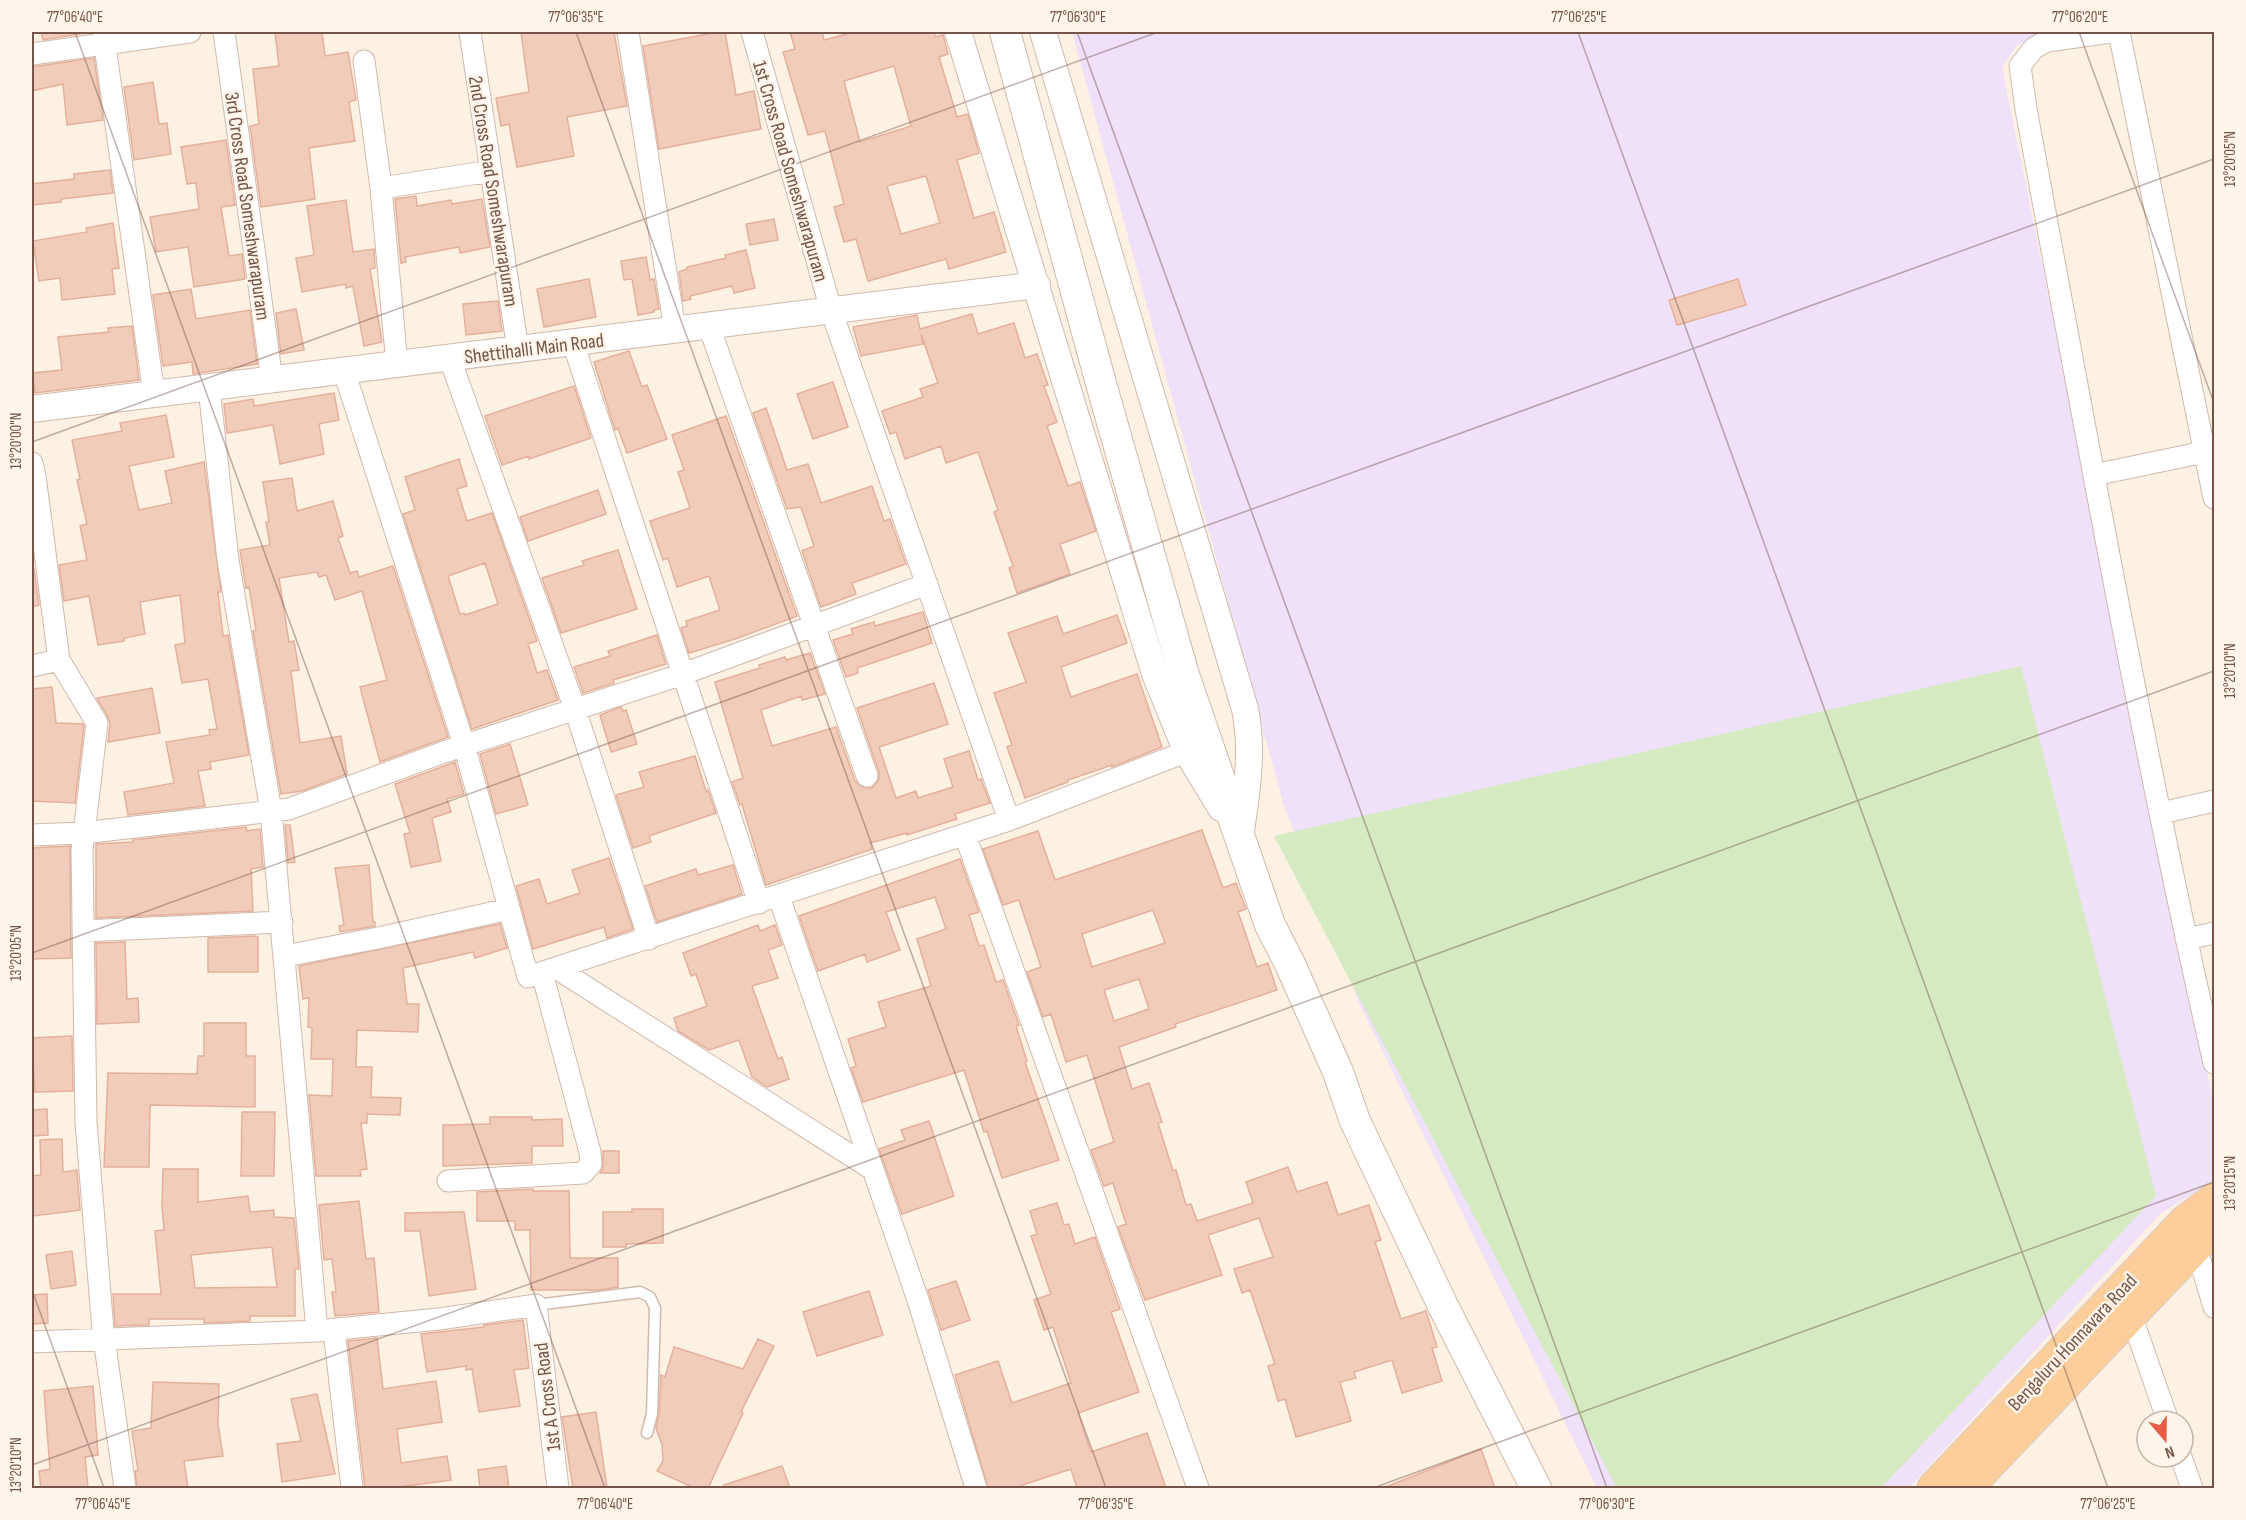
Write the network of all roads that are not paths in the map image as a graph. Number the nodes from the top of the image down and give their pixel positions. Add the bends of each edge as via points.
1 (190, 32) edge
2 (224, 32) edge
3 (470, 32) edge
4 (628, 32) edge
5 (752, 32) edge
6 (958, 32) edge
7 (1005, 32) edge
8 (1043, 32) edge
9 (2111, 32) edge
10 (2119, 32) edge
11 (104, 38) edge
12 (32, 54) edge
13 (364, 61) dead end
14 (491, 171) junction
15 (381, 188) junction
16 (1037, 285) junction
17 (831, 310) junction
18 (709, 326) junction
19 (675, 330) junction
20 (573, 343) junction
21 (518, 350) junction
22 (450, 359) junction
23 (397, 365) junction
24 (344, 371) junction
25 (272, 380) junction
26 (209, 388) junction
27 (154, 394) junction
28 (32, 409) edge
29 (2210, 451) edge
30 (32, 463) edge
31 (2094, 475) junction
32 (2214, 498) edge
33 (927, 584) junction
34 (814, 626) junction
35 (59, 660) junction
36 (32, 666) edge
37 (683, 674) junction
38 (575, 710) junction
39 (464, 745) junction
40 (1197, 748) junction
41 (867, 776) dead end
42 (2214, 801) edge
43 (271, 811) junction
44 (2161, 813) junction
45 (1009, 820) junction
46 (83, 833) junction
47 (32, 835) edge
48 (965, 835) junction
49 (1240, 838) junction
50 (769, 900) junction
51 (509, 909) junction
52 (282, 922) junction
53 (83, 931) junction
54 (2214, 933) edge
55 (649, 939) junction
56 (2186, 939) junction
57 (285, 956) junction
58 (549, 970) junction
59 (2214, 1063) edge
60 (873, 1169) junction
61 (448, 1181) dead end
62 (2214, 1200) edge
63 (2205, 1237) edge
64 (536, 1305) junction
65 (2214, 1306) edge
66 (2131, 1315) junction
67 (325, 1331) junction
68 (105, 1339) junction
69 (32, 1342) edge
70 (2164, 1409) edge
71 (647, 1433) dead end
72 (2185, 1469) edge
73 (1980, 1478) edge
74 (125, 1488) edge
75 (352, 1488) edge
76 (558, 1488) edge
77 (976, 1488) edge
78 (1198, 1488) edge
79 (1536, 1488) edge
80 (1934, 1488) edge
81 (2192, 1488) edge

1 - 11 street
2 - 25 street, 3rd Cross Road Someshwarapuram
3 - 14 street, 2nd Cross Road Someshwarapuram
4 - 19 street
5 - 17 street, 1st Cross Road Someshwarapuram
6 - 16 street
7 - 40 main road via 1184,675
8 - 49 street via 1245,709 1251,760
9 - 31 street via 2047,41 2034,48 2020,66
10 - 29 street
11 - 12 street
11 - 27 street
13 - 15 street
14 - 15 street
14 - 21 street, 2nd Cross Road Someshwarapuram
15 - 23 street
16 - 17 street, Shettihalli Main Road
16 - 40 street via 1155,674
17 - 18 street, Shettihalli Main Road
17 - 33 street, 1st Cross Road Someshwarapuram
18 - 19 street, Shettihalli Main Road
18 - 34 street
19 - 20 street, Shettihalli Main Road
20 - 21 street, Shettihalli Main Road
20 - 37 street
21 - 22 street, Shettihalli Main Road
22 - 23 street, Shettihalli Main Road
22 - 38 street
23 - 24 street, Shettihalli Main Road
24 - 25 street, Shettihalli Main Road
24 - 39 street
25 - 26 street, Shettihalli Main Road
26 - 27 street, Shettihalli Main Road
26 - 43 street via 228,560
27 - 28 street, Shettihalli Main Road
29 - 31 street
29 - 32 street
30 - 35 street
31 - 44 street
33 - 34 street
33 - 45 street, 1st Cross Road Someshwarapuram
34 - 37 street
34 - 41 street
35 - 36 street
35 - 46 street via 97,723
37 - 38 street
37 - 50 street
38 - 39 street
38 - 55 street
39 - 43 street via 289,809
39 - 51 street
40 - 45 street
40 - 49 main road
42 - 44 street
43 - 46 street
43 - 52 street
44 - 56 street
45 - 48 street
46 - 47 street
46 - 53 street
48 - 50 street
48 - 78 street
49 - 79 main road via 1270,925 1333,1061 1355,1121
50 - 55 street
50 - 60 street
51 - 57 street
51 - 58 street via 528,977
52 - 53 street
52 - 57 street
53 - 68 street via 86,1122
54 - 56 street
55 - 58 street
56 - 59 street
57 - 67 street
58 - 60 street
58 - 61 street via 591,1164 583,1173
60 - 77 street
62 - 80 main road, Bengaluru Honnavara Road via 2185,1222
63 - 65 street
63 - 66 main road, Bengaluru Honnavara Road
64 - 67 street
64 - 71 lane via 640,1292 650,1297 655,1308 652,1414
64 - 76 street, 1st A Cross Road
66 - 70 street
66 - 73 main road, Bengaluru Honnavara Road
67 - 68 street
67 - 75 street
68 - 69 street
68 - 74 street
72 - 81 street

